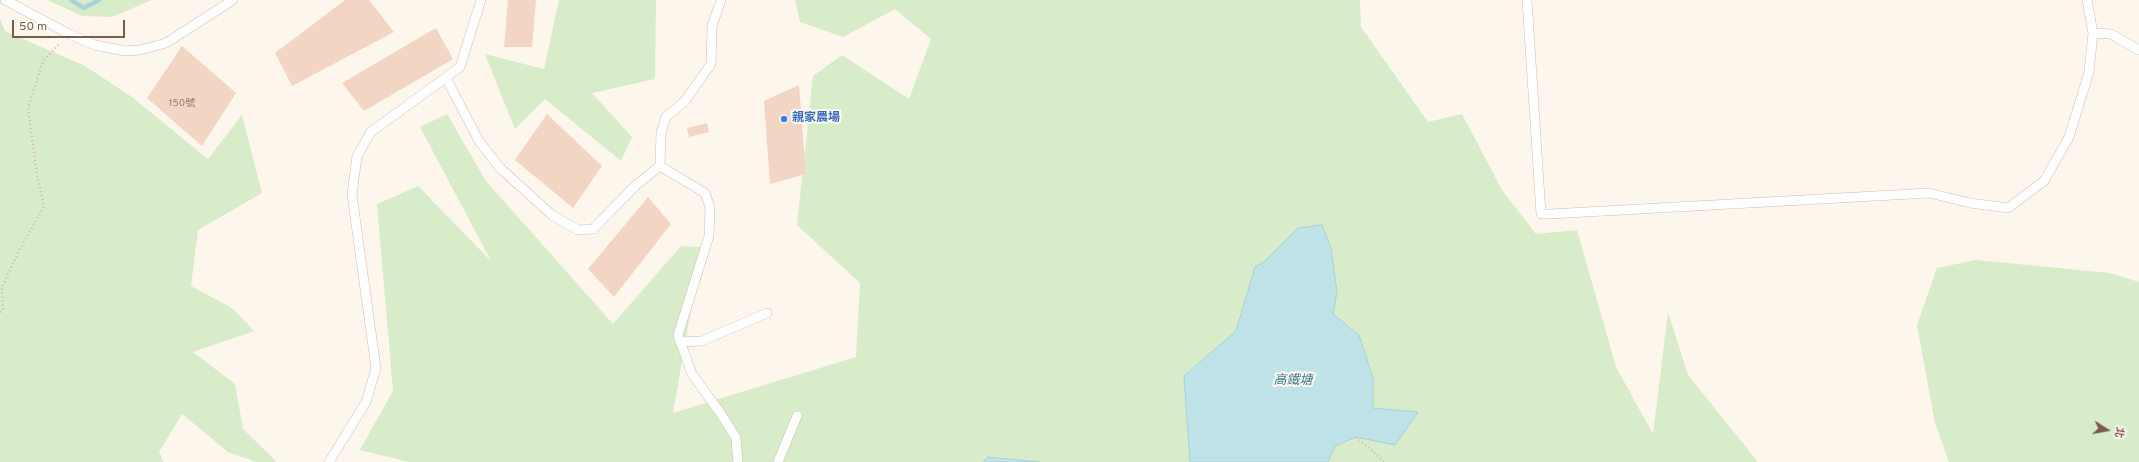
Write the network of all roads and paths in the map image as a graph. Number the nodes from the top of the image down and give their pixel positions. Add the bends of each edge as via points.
1 (5, 0) edge
2 (233, 0) edge
3 (481, 0) edge
4 (721, 0) edge
5 (1527, 0) edge
6 (2087, 0) edge
7 (2093, 33) junction
8 (69, 34) junction
9 (2139, 50) edge
10 (446, 78) junction
11 (660, 166) junction
12 (0, 312) edge
13 (767, 313) dead end
14 (680, 342) junction
15 (797, 416) dead end
16 (1356, 437) dead end
17 (329, 462) edge
18 (738, 462) edge
19 (778, 462) edge
20 (1385, 462) edge

1 - 8 lane
2 - 8 lane via 173,39 140,50 125,51 95,45
3 - 10 lane via 460,67
4 - 11 lane via 712,26 711,64 685,101 666,117 661,133
5 - 7 lane via 1541,214 1929,193 1970,203 2008,208 2044,181 2069,137 2089,72
6 - 7 lane
7 - 9 lane via 2111,34
8 - 12 path via 42,61 28,108 44,206 2,287 3,310
10 - 11 lane via 479,141 500,168 552,215 578,230 593,229 635,186
10 - 17 lane via 371,132 357,156 352,195 376,368 366,402
11 - 14 lane via 705,193 710,207 709,236 683,315 678,335
13 - 14 lane via 702,341
14 - 18 lane via 692,374 736,438
15 - 19 lane
16 - 20 path

